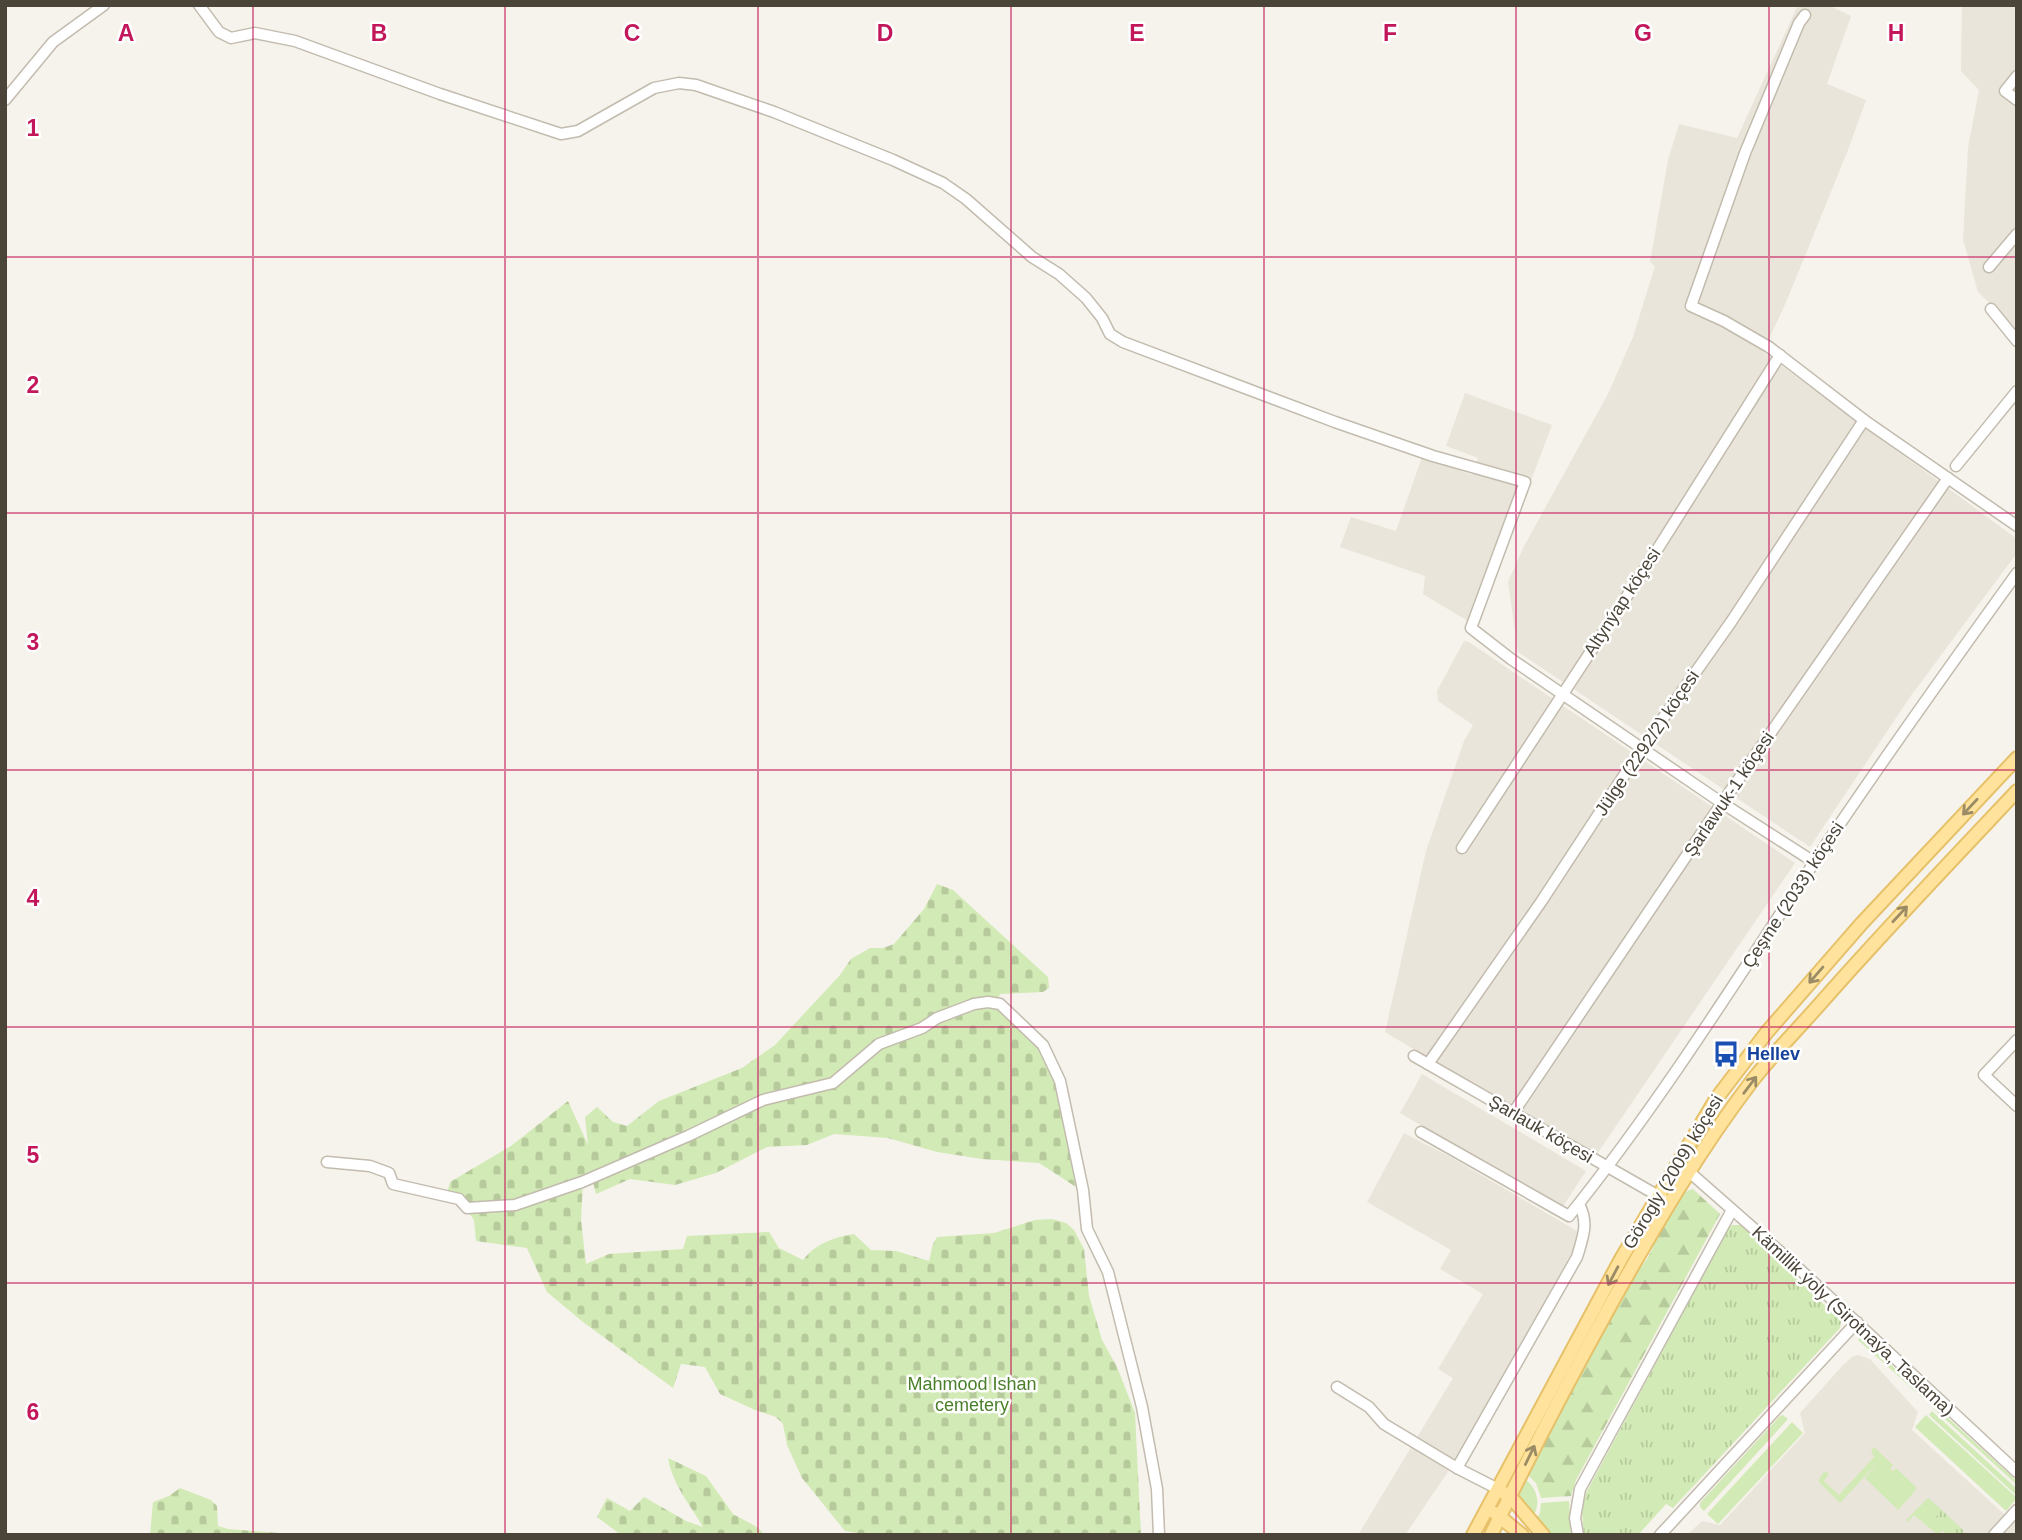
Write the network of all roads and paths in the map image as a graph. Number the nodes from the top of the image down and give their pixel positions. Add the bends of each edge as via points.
1 (104, 5) edge
2 (199, 5) edge
3 (1805, 15) dead end
4 (2017, 76) edge
5 (5, 100) edge
6 (2017, 100) edge
7 (2017, 234) edge
8 (1989, 267) dead end
9 (1991, 309) dead end
10 (2017, 341) edge
11 (1780, 355) junction
12 (2017, 391) edge
13 (1864, 420) junction
14 (1956, 466) dead end
15 (1948, 478) junction
16 (2017, 526) edge
17 (2017, 573) edge
18 (1563, 693) junction
19 (1642, 748) junction
20 (2017, 758) edge
21 (2017, 791) edge
22 (1722, 803) junction
23 (1462, 848) dead end
24 (1814, 863) junction
25 (2017, 1040) edge
26 (1414, 1056) dead end
27 (1428, 1065) junction
28 (2017, 1106) edge
29 (1513, 1113) junction
30 (1421, 1132) dead end
31 (327, 1162) dead end
32 (1678, 1162) junction
33 (1608, 1168) junction
34 (1689, 1171) junction
35 (1664, 1198) junction
36 (1579, 1204) junction
37 (1731, 1210) junction
38 (1857, 1322) junction
39 (1337, 1387) dead end
40 (1457, 1468) junction
41 (2017, 1472) edge
42 (1498, 1489) junction
43 (1510, 1498) junction
44 (2017, 1510) edge
45 (1494, 1512) junction
46 (1159, 1535) edge
47 (1474, 1535) edge
48 (1491, 1535) edge
49 (1522, 1535) edge
50 (1543, 1535) edge
51 (1578, 1535) edge
52 (1660, 1535) edge
53 (1994, 1535) edge

1 - 5 street via 53,42
2 - 18 street via 219,32 231,38 255,33 295,41 561,134 578,131 654,88 696,85 943,183 1059,274 1086,298 1110,334 1123,342 1335,422 1525,482 1471,628
3 - 11 street via 1745,153 1691,306 1751,335
4 - 6 street via 2006,91
7 - 8 street
9 - 10 street
11 - 13 street
11 - 18 street, Altynýap köçesi
12 - 14 street
13 - 15 street
13 - 19 street, Jülge (2292/2) köçesi
15 - 16 street
15 - 22 street, Şarlawuk-1 köçesi
17 - 24 street, Çeşme (2033) köçesi
18 - 19 street
18 - 23 street, Altynýap köçesi
19 - 22 street
19 - 27 street, Jülge (2292/2) köçesi
20 -> 32 main road, Görogly (2009) köçesi via 1861,923 1767,1032 1716,1099
34 -> 21 main road, Görogly (2009) köçesi via 1754,1079 1874,941
22 - 24 street
22 - 29 street, Şarlawuk-1 köçesi
24 - 33 street, Çeşme (2033) köçesi
25 - 28 street via 1984,1075
26 - 27 street, Şarlauk köçesi
27 - 29 street, Şarlauk köçesi
29 - 33 street, Şarlauk köçesi
30 - 36 street, Çeşme (2033) köçesi via 1569,1216
31 - 46 street via 370,1166 389,1173 393,1184 459,1199 467,1208 515,1205 582,1182 763,1100 833,1083 879,1044 937,1018 975,1004 1000,1004 1043,1045 1060,1081 1087,1229 1108,1272 1142,1407 1157,1489
32 - 34 street, Kämillik ýoly (Sirotnaýa, Taslama)
32 - 35 main road, Görogly (2009) köçesi
33 - 35 street, Şarlauk köçesi
33 - 36 street, Çeşme (2033) köçesi
34 - 35 main road, Görogly (2009) köçesi
34 - 37 street, Kämillik ýoly (Sirotnaýa, Taslama)
35 -> 42 main road, Görogly (2009) köçesi via 1622,1259
43 -> 35 main road, Görogly (2009) köçesi
36 - 40 street via 1586,1230 1577,1257
37 - 38 street, Kämillik ýoly (Sirotnaýa, Taslama)
37 - 51 street via 1580,1489 1575,1518
38 - 41 street, Kämillik ýoly (Sirotnaýa, Taslama)
38 - 52 street
39 - 40 street via 1370,1407 1384,1423
40 - 42 street
42 - 43 main road
42 - 45 main road, Görogly (2009) köçesi
43 - 45 main road, Görogly (2009) köçesi
43 - 50 main road
44 - 53 street
45 - 47 main road, Görogly (2009) köçesi
45 - 48 main road, Görogly (2009) köçesi
45 - 49 main road

